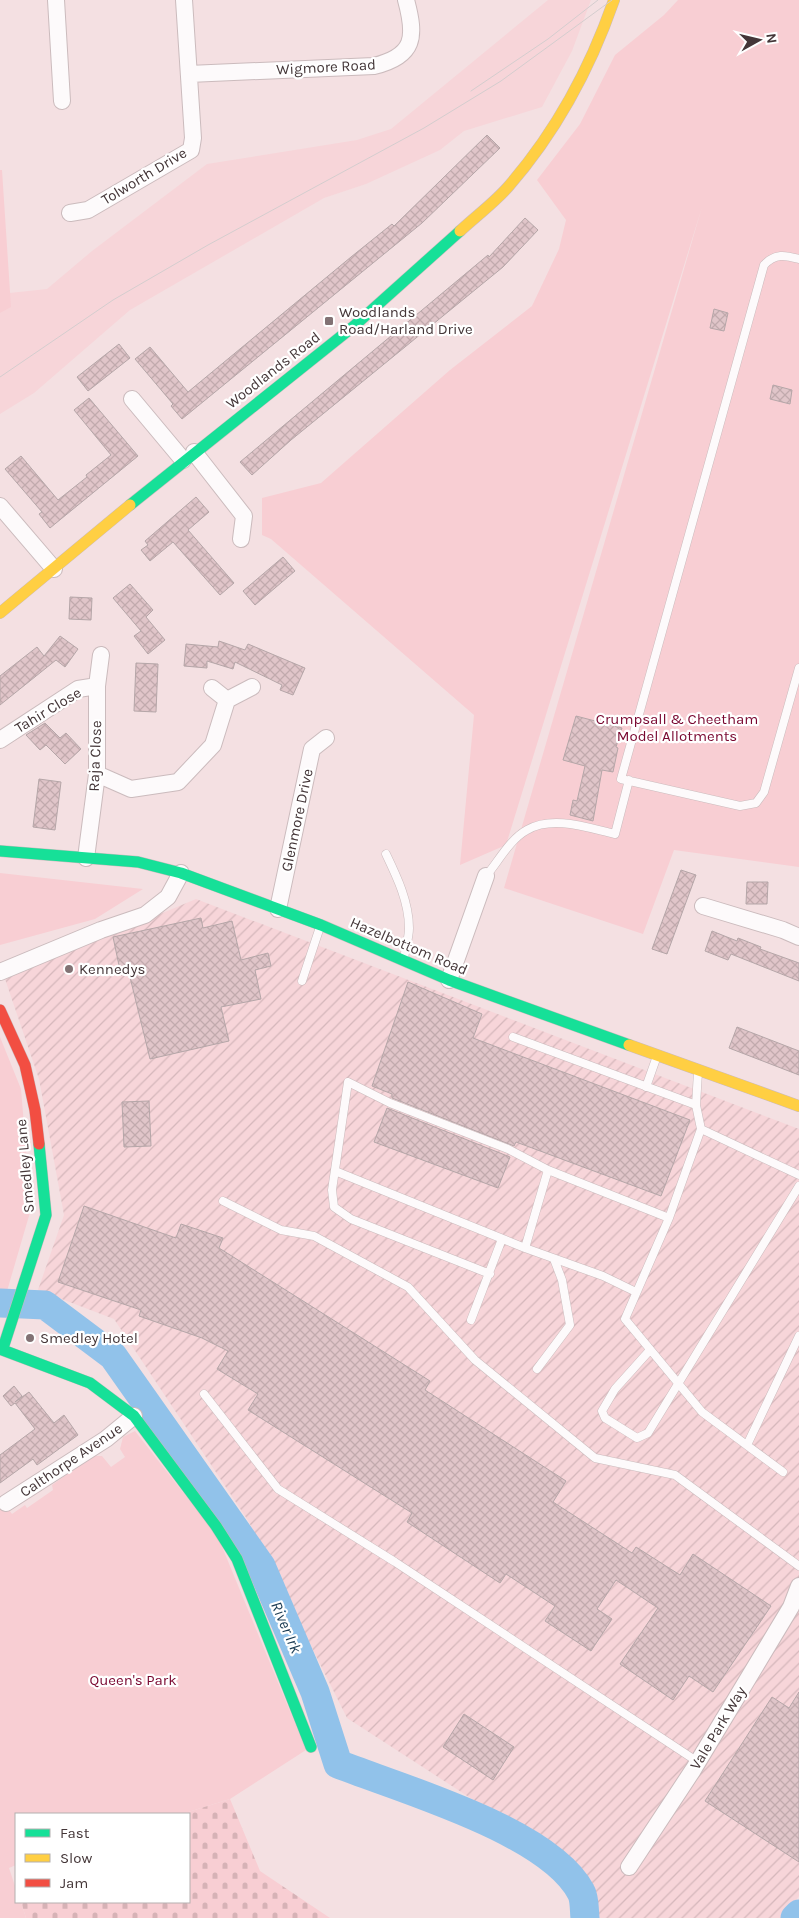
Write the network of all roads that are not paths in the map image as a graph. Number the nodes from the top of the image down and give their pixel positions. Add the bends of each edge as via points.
1 (56, 0) edge
2 (184, 0) edge
3 (406, 0) edge
4 (614, 0) edge
5 (189, 74) junction
6 (62, 102) dead end
7 (70, 213) dead end
8 (799, 259) edge
9 (132, 399) dead end
10 (189, 456) junction
11 (0, 506) edge
12 (242, 540) dead end
13 (54, 569) junction
14 (0, 613) edge
15 (101, 654) dead end
16 (799, 668) edge
17 (97, 686) junction
18 (252, 687) dead end
19 (212, 688) dead end
20 (227, 700) junction
21 (326, 738) dead end
22 (0, 740) edge
23 (97, 774) junction
24 (630, 780) junction
25 (0, 851) edge
26 (386, 854) dead end
27 (86, 858) junction
28 (181, 873) junction
29 (486, 876) joint
30 (703, 906) dead end
31 (278, 909) junction
32 (321, 925) junction
33 (799, 937) edge
34 (403, 961) junction
35 (0, 972) edge
36 (449, 980) junction
37 (302, 981) dead end
38 (0, 1010) edge
39 (513, 1037) dead end
40 (657, 1055) junction
41 (698, 1070) junction
42 (646, 1087) junction
43 (696, 1105) junction
44 (799, 1106) edge
45 (701, 1129) junction
46 (548, 1170) junction
47 (334, 1171) junction
48 (799, 1175) edge
49 (799, 1186) edge
50 (223, 1201) dead end
51 (669, 1218) junction
52 (502, 1239) junction
53 (525, 1248) junction
54 (554, 1259) junction
55 (490, 1274) junction
56 (636, 1292) junction
57 (472, 1320) dead end
58 (799, 1336) edge
59 (1, 1349) edge
60 (650, 1350) junction
61 (537, 1368) dead end
62 (679, 1384) junction
63 (204, 1394) dead end
64 (134, 1416) junction
65 (748, 1445) junction
66 (783, 1472) dead end
67 (6, 1503) dead end
68 (799, 1566) edge
69 (799, 1586) edge
70 (311, 1747) dead end
71 (698, 1762) junction
72 (630, 1867) dead end

1 - 6 street
2 - 5 street, Tolworth Drive
3 - 5 street, Wigmore Road via 412,28 410,42 399,58 388,63
4 - 10 street, Woodlands Road via 598,46 557,124 507,188 354,326
5 - 7 street, Tolworth Drive via 191,150 88,210
8 - 24 lane via 781,255 764,265 621,778
9 - 10 street
10 - 12 street via 244,516
10 - 13 street, Woodlands Road
11 - 13 street
13 - 14 street, Woodlands Road
15 - 17 street, Raja Close
16 - 24 lane via 764,792 756,803 740,806
17 - 22 street, Tahir Close via 78,688
17 - 23 street, Raja Close
18 - 20 street
19 - 20 street
20 - 23 street via 213,745 178,782 131,789
21 - 31 street, Glenmore Drive via 312,749
23 - 27 street, Raja Close
24 - 29 lane via 615,834 571,823 527,829
25 - 27 street, Hazelbottom Road
26 - 34 lane via 407,911 409,929
27 - 28 street, Hazelbottom Road via 138,862
28 - 31 street, Hazelbottom Road
28 - 35 street via 168,897 144,915
29 - 36 street
30 - 33 street
31 - 32 street, Hazelbottom Road
32 - 34 street, Hazelbottom Road
32 - 37 lane
34 - 36 street, Hazelbottom Road
36 - 40 street, Hazelbottom Road
38 - 59 street, Smedley Lane via 25,1065 35,1110 46,1215
39 - 42 lane
40 - 41 street, Hazelbottom Road
40 - 42 lane
41 - 43 lane
41 - 44 street, Hazelbottom Road
42 - 43 lane
43 - 45 lane
45 - 48 lane
45 - 51 lane
46 - 47 lane via 508,1149 390,1103 348,1082
46 - 51 lane
46 - 53 lane
47 - 52 lane
47 - 55 lane via 334,1208 351,1219
49 - 62 lane
50 - 68 lane via 281,1230 314,1236 408,1287 475,1360 595,1458 675,1475
51 - 56 lane
52 - 53 lane
52 - 55 lane
53 - 54 lane
54 - 56 lane via 603,1276
54 - 61 lane via 562,1280 570,1326
55 - 57 lane
56 - 60 lane via 625,1319
58 - 65 lane
59 - 64 street via 90,1383
60 - 62 lane
60 - 62 lane via 615,1389 602,1411 605,1418 637,1438 643,1436
62 - 65 lane via 702,1412
63 - 71 lane via 278,1489 395,1562
64 - 67 street, Calthorpe Avenue via 106,1439
64 - 70 street via 237,1559
65 - 66 lane
69 - 71 street, Vale Park Way via 791,1607
71 - 72 street, Vale Park Way

